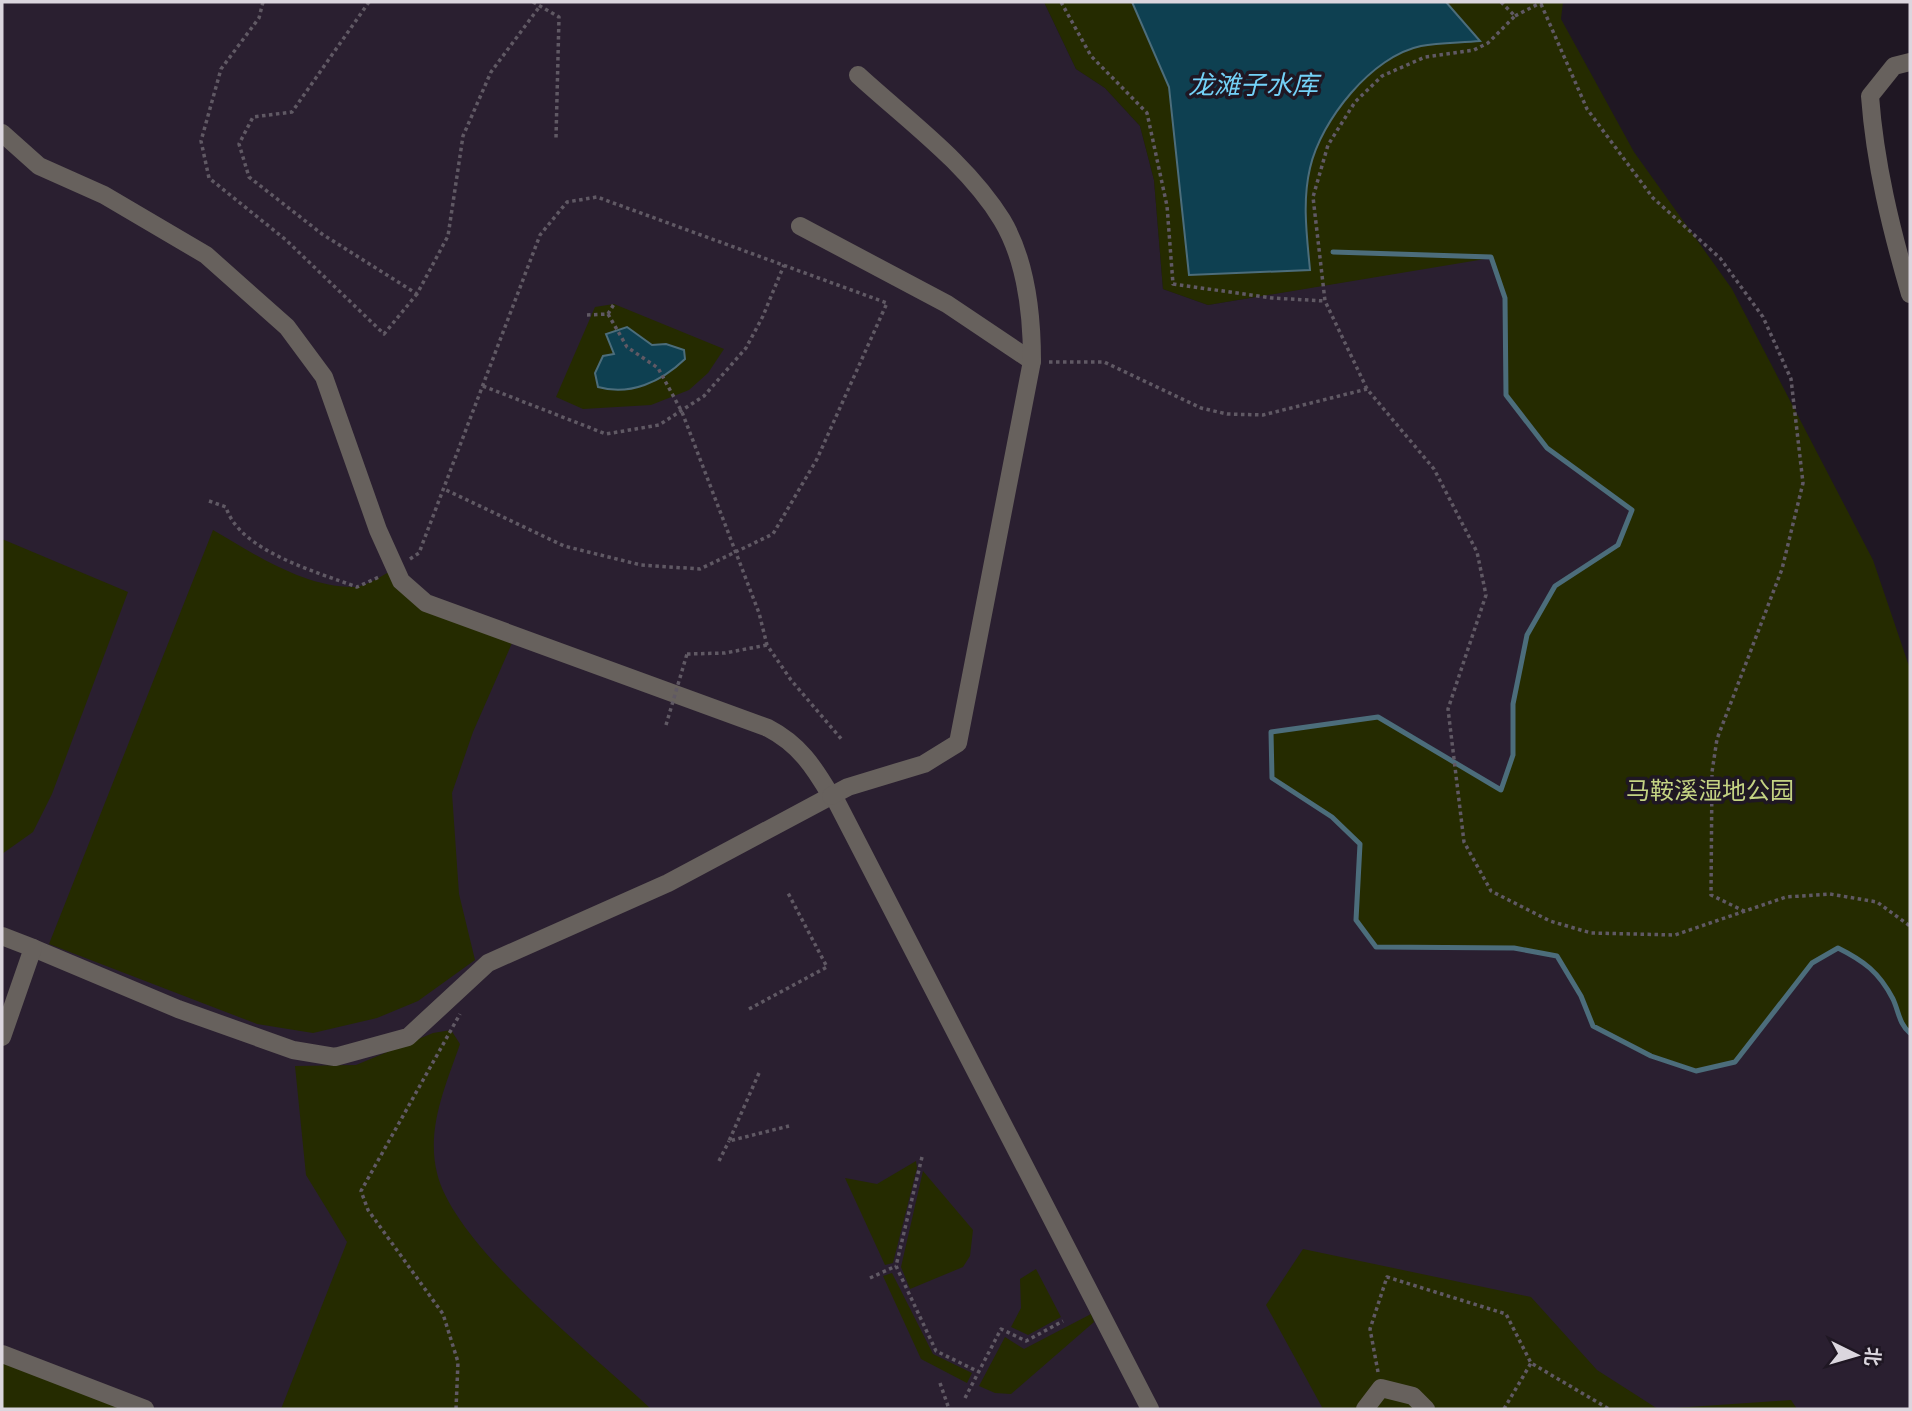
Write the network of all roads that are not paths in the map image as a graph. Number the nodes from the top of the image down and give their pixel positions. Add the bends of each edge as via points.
1 (1910, 62) edge
2 (858, 75) dead end
3 (2, 133) edge
4 (800, 226) dead end
5 (1910, 294) edge
6 (1032, 361) junction
7 (832, 796) junction
8 (2, 936) edge
9 (33, 948) junction
10 (2, 1037) edge
11 (2, 1354) edge
12 (145, 1409) edge
13 (1150, 1409) edge
14 (1365, 1409) edge
15 (1426, 1409) edge

1 - 5 street via 1894,66 1870,96 1874,142
2 - 6 street via 973,181 1002,221 1017,255 1032,328
3 - 7 street via 39,166 104,195 206,255 287,327 324,377 378,530 401,581 426,603 768,728 807,758
4 - 6 street via 947,304
6 - 7 street via 958,743 924,764
7 - 9 street via 668,883 488,963 408,1037 335,1056 293,1050 178,1009
7 - 13 street
8 - 9 street
9 - 10 street
11 - 12 street
14 - 15 street via 1381,1388 1413,1396

